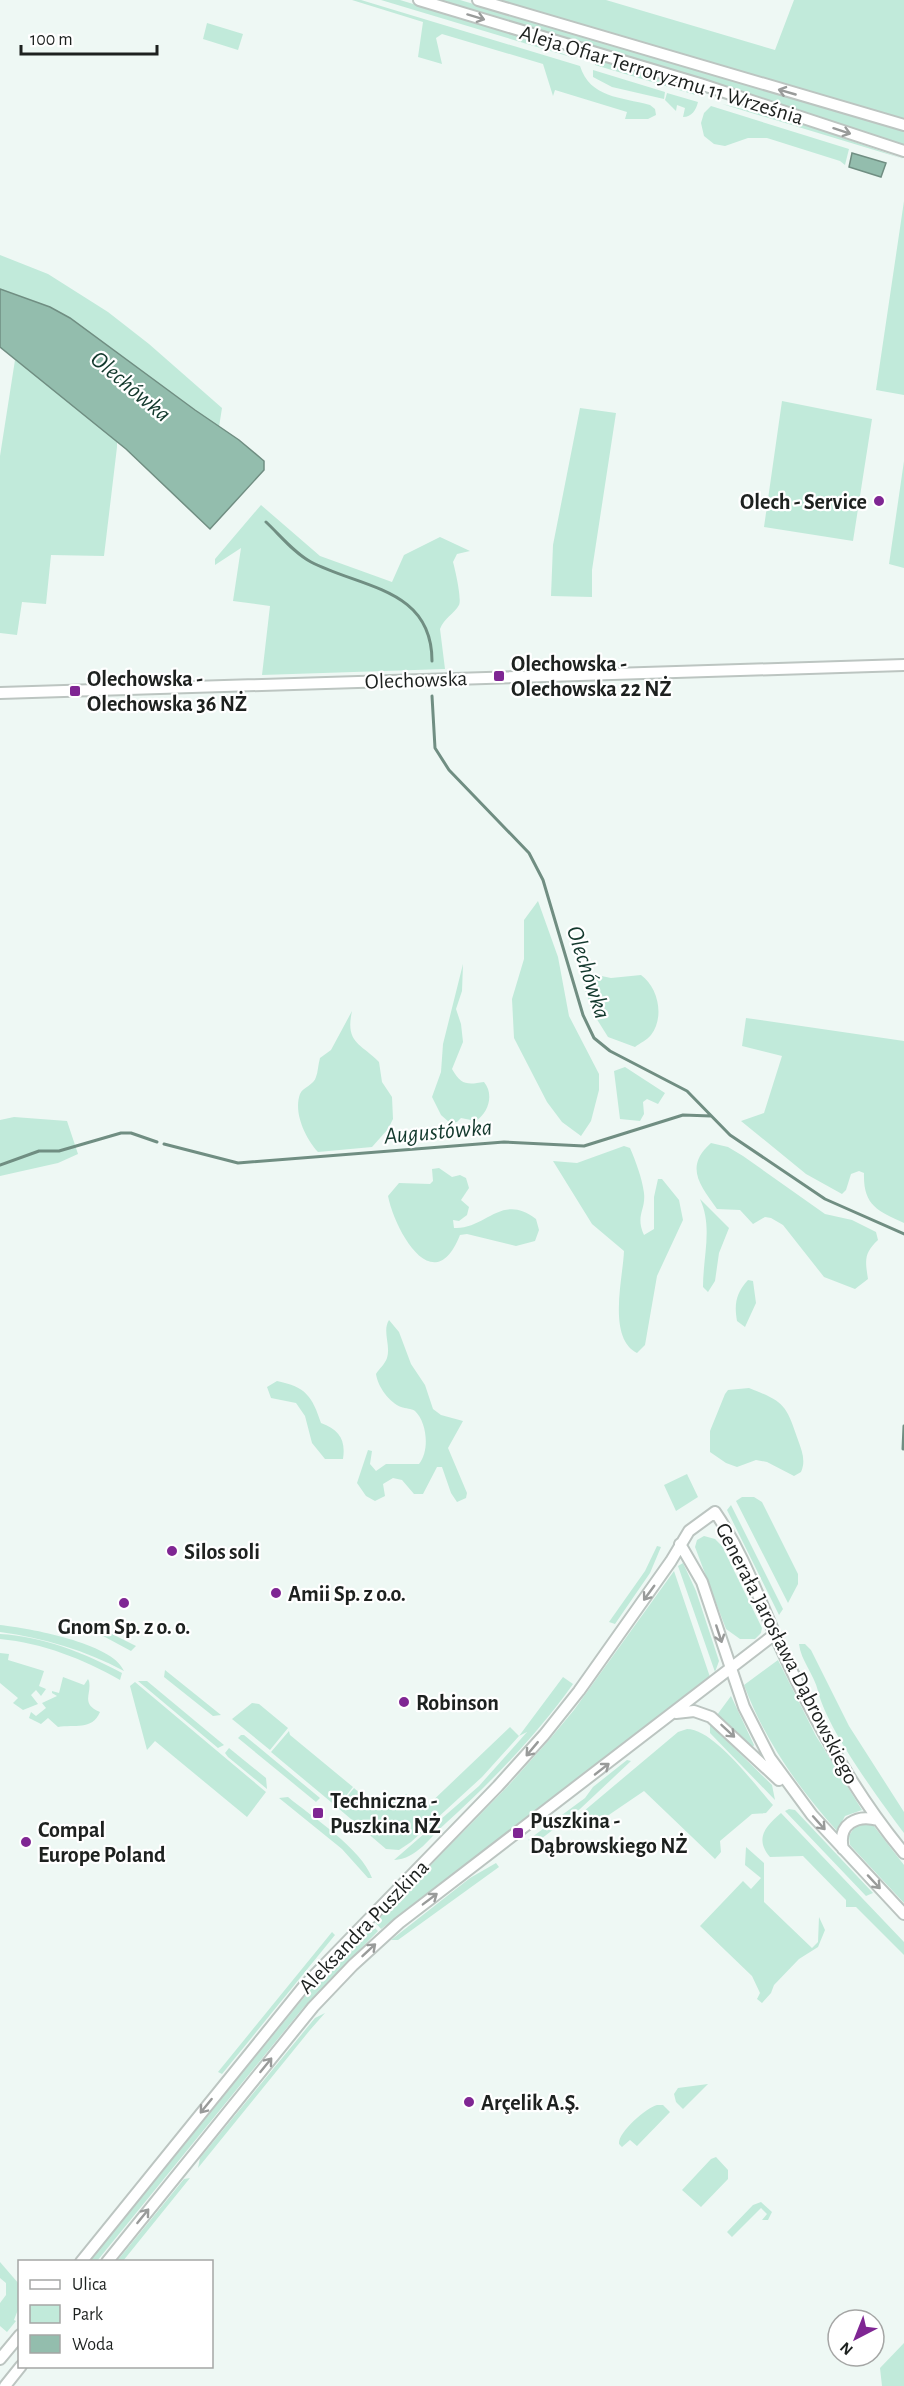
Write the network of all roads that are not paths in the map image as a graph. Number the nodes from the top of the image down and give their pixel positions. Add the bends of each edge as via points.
1 (419, 0) edge
2 (478, 0) edge
3 (904, 124) edge
4 (904, 151) edge
5 (904, 665) edge
6 (0, 693) edge
7 (715, 1512) joint
8 (680, 1544) junction
9 (775, 1634) junction
10 (731, 1670) junction
11 (676, 1713) junction
12 (795, 1795) junction
13 (878, 1820) junction
14 (844, 1850) junction
15 (904, 1853) edge
16 (904, 1914) edge
17 (83, 2260) edge
18 (108, 2260) edge
19 (18, 2337) edge
20 (0, 2359) edge
21 (20, 2368) edge
22 (5, 2386) edge

1 -> 4 main road, Aleja Ofiar Terroryzmu 11 Września via 700,84
3 -> 2 main road, Aleja Ofiar Terroryzmu 11 Września
5 - 6 main road, Olechowska
7 - 8 main road, Aleksandra Puszkina via 689,1531
7 - 9 main road, Generała Jarosława Dąbrowskiego via 744,1562
8 -> 10 main road, Generała Jarosława Dąbrowskiego via 702,1582
8 -> 17 main road, Aleksandra Puszkina via 672,1561 556,1720 498,1786 305,1985
9 - 10 main road, Aleksandra Puszkina
9 - 13 main road, Generała Jarosława Dąbrowskiego via 823,1732
10 - 11 main road, Aleksandra Puszkina
10 - 12 main road, Generała Jarosława Dąbrowskiego via 760,1741
11 -> 12 main road, Generała Jarosława Dąbrowskiego via 694,1711 711,1717
18 -> 11 main road, Aleksandra Puszkina via 292,2032 367,1952 399,1923
12 -> 14 main road, Generała Jarosława Dąbrowskiego
13 - 14 main road via 851,1820 842,1837
13 - 15 main road, Generała Jarosława Dąbrowskiego
14 -> 16 main road, Generała Jarosława Dąbrowskiego
19 - 20 main road
21 - 22 main road

